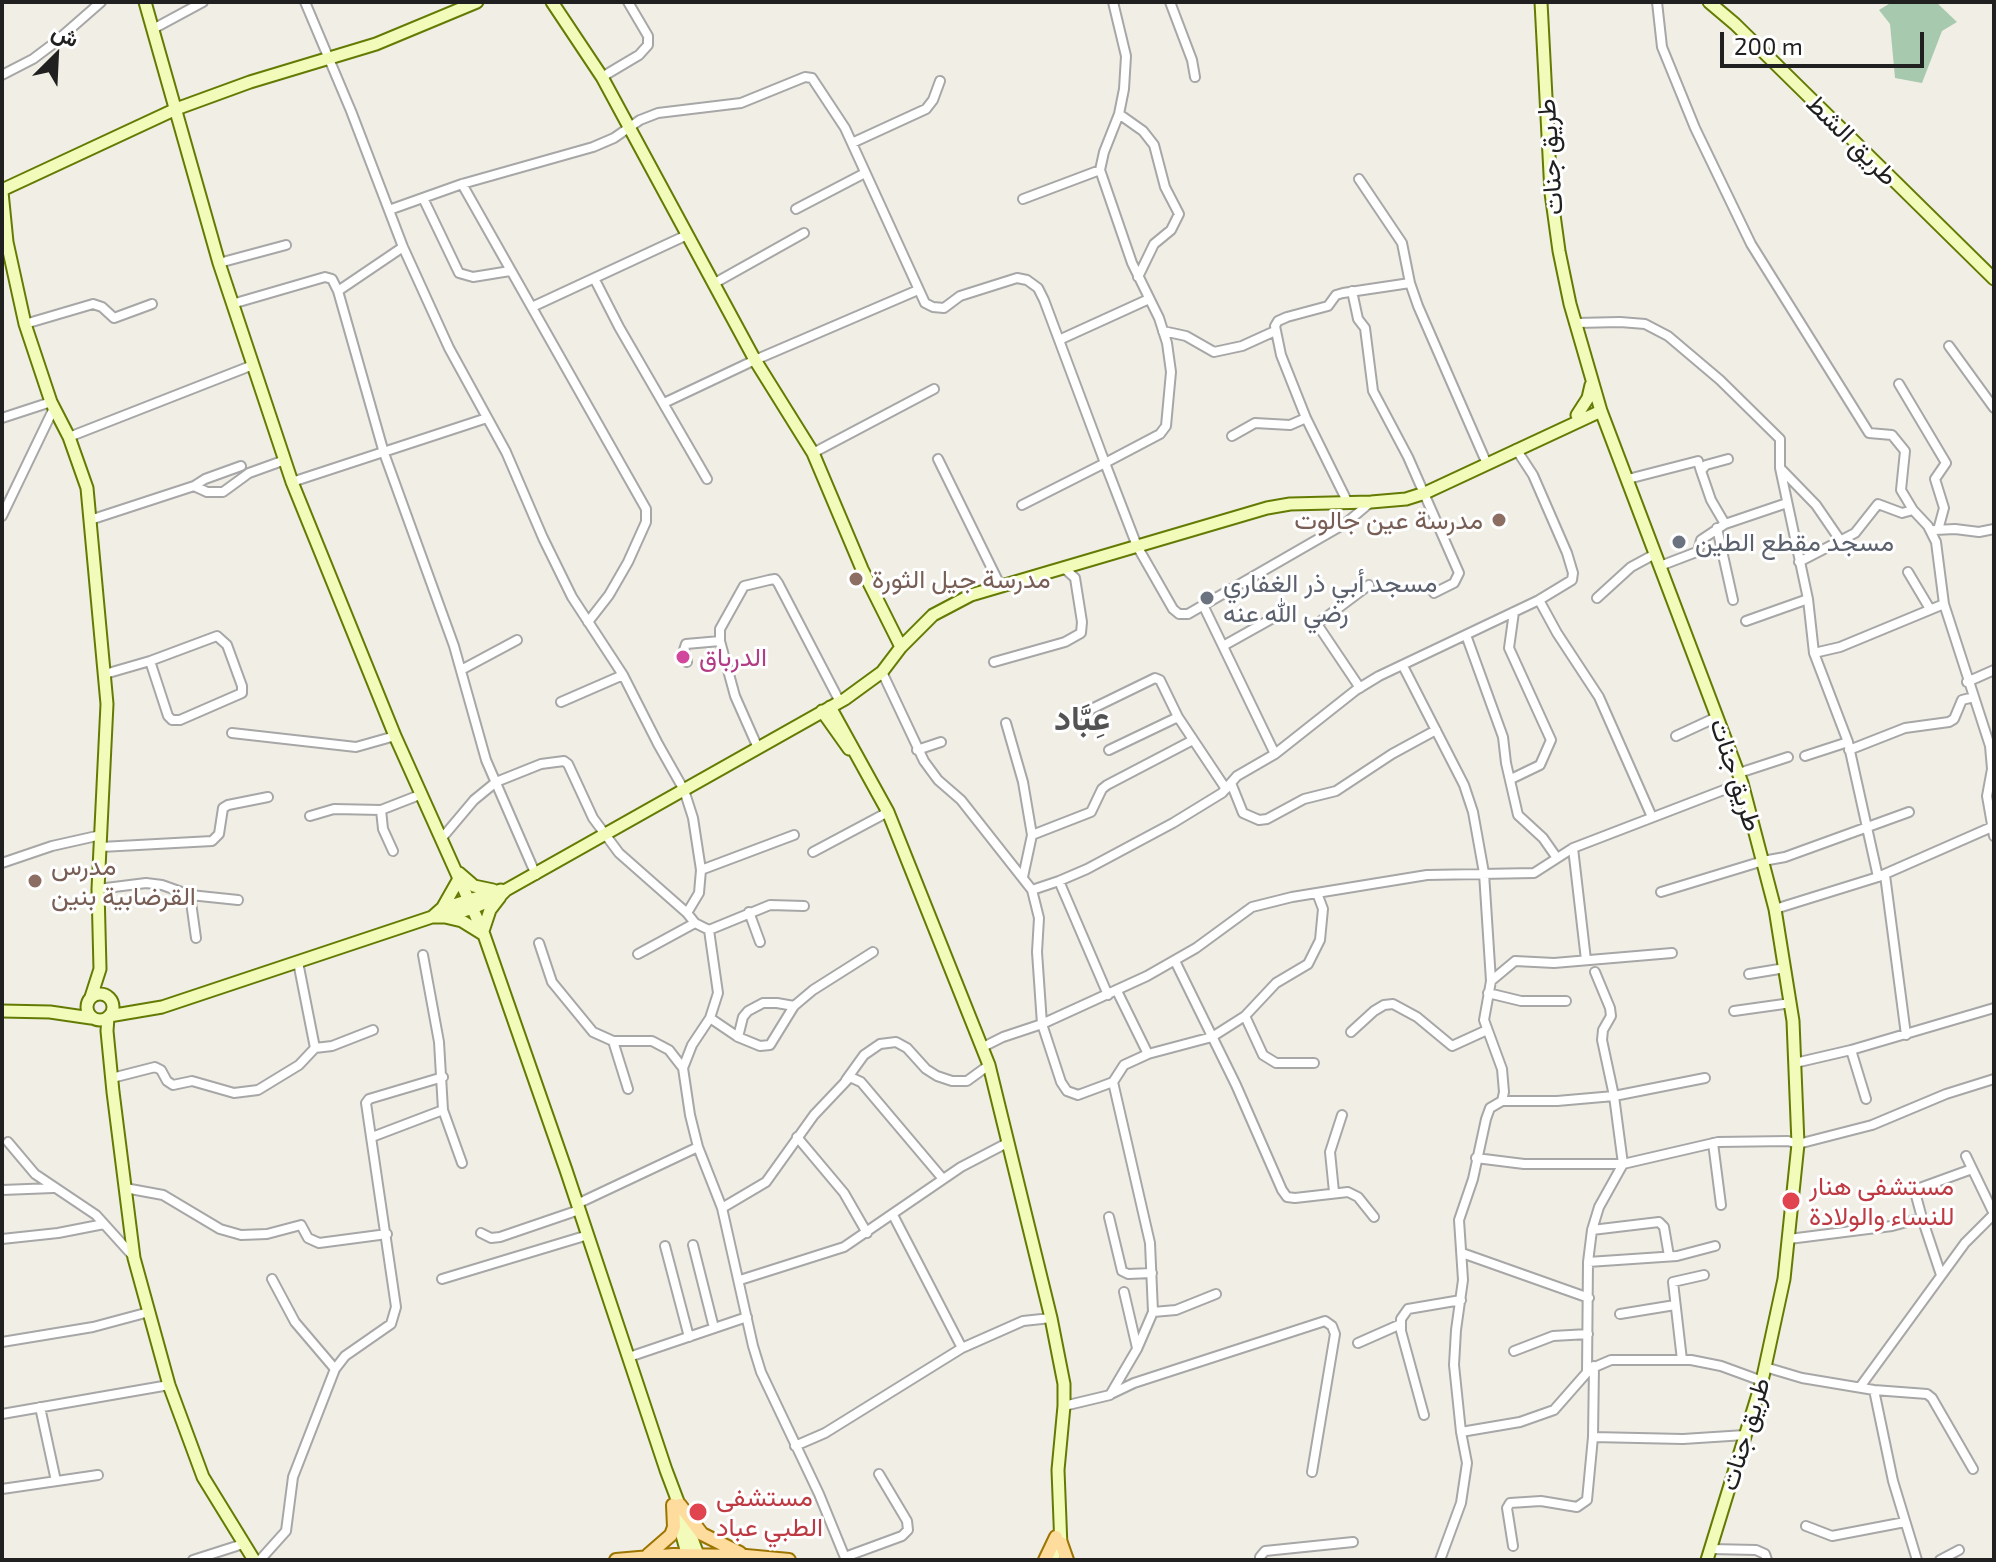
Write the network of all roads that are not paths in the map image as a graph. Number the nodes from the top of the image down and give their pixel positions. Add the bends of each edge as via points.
1 (101, 2) edge
2 (145, 2) edge
3 (203, 2) edge
4 (305, 2) edge
5 (477, 2) edge
6 (552, 2) edge
7 (628, 2) edge
8 (1113, 2) edge
9 (1170, 2) edge
10 (1541, 2) edge
11 (1657, 2) edge
12 (1709, 2) edge
13 (153, 29) junction
14 (328, 58) junction
15 (2, 75) edge
16 (602, 77) junction
17 (1195, 77) dead end
18 (940, 81) dead end
19 (176, 109) junction
20 (1119, 114) junction
21 (629, 127) junction
22 (852, 143) junction
23 (1100, 170) junction
24 (865, 173) junction
25 (1359, 179) dead end
26 (462, 184) junction
27 (2, 191) edge
28 (423, 198) junction
29 (1023, 199) dead end
30 (796, 209) dead end
31 (389, 210) junction
32 (804, 233) dead end
33 (687, 235) junction
34 (286, 245) dead end
35 (403, 247) junction
36 (219, 263) junction
37 (510, 271) junction
38 (1138, 277) junction
39 (594, 278) junction
40 (1994, 279) edge
41 (1410, 283) junction
42 (713, 284) junction
43 (918, 290) junction
44 (338, 291) junction
45 (1352, 291) junction
46 (1149, 299) junction
47 (152, 304) dead end
48 (232, 304) junction
49 (532, 307) junction
50 (1576, 323) junction
51 (25, 324) junction
52 (1163, 331) junction
53 (1275, 331) junction
54 (1059, 340) junction
55 (1949, 346) dead end
56 (755, 360) junction
57 (253, 365) junction
58 (1591, 380) junction
59 (1899, 384) dead end
60 (934, 389) dead end
61 (664, 403) junction
62 (52, 405) junction
63 (1599, 407) junction
64 (1994, 408) edge
65 (2, 418) edge
66 (487, 418) junction
67 (1306, 418) junction
68 (1578, 418) junction
69 (1609, 431) junction
70 (1232, 436) dead end
71 (69, 437) junction
72 (1522, 446) junction
73 (384, 453) junction
74 (813, 453) junction
75 (938, 459) dead end
76 (1728, 459) dead end
77 (285, 460) junction
78 (1105, 463) junction
79 (1487, 464) junction
80 (241, 466) dead end
81 (1780, 468) junction
82 (1701, 471) junction
83 (707, 479) dead end
84 (1628, 479) junction
85 (292, 482) junction
86 (194, 486) junction
87 (1425, 493) junction
88 (1371, 502) junction
89 (1348, 503) junction
90 (1787, 503) junction
91 (1022, 505) dead end
92 (1913, 510) junction
93 (2, 516) edge
94 (90, 520) junction
95 (1721, 526) junction
96 (1994, 529) edge
97 (1934, 530) junction
98 (1840, 540) junction
99 (1137, 546) junction
100 (1655, 554) junction
101 (1799, 562) junction
102 (1660, 566) junction
103 (1064, 568) junction
104 (1908, 572) dead end
105 (1000, 585) junction
106 (1369, 585) dead end
107 (1434, 593) dead end
108 (1597, 598) dead end
109 (1808, 599) junction
110 (1539, 600) junction
111 (1733, 600) dead end
112 (1944, 604) junction
113 (1204, 607) junction
114 (1930, 609) junction
115 (1514, 612) junction
116 (1282, 613) dead end
117 (1746, 621) dead end
118 (588, 622) junction
119 (1466, 635) junction
120 (517, 640) dead end
121 (720, 641) junction
122 (1223, 646) junction
123 (901, 647) junction
124 (1814, 653) junction
125 (150, 661) junction
126 (687, 662) dead end
127 (994, 662) dead end
128 (1403, 666) junction
129 (461, 670) junction
130 (1994, 670) edge
131 (882, 672) junction
132 (105, 674) junction
133 (623, 675) junction
134 (1967, 682) junction
135 (1360, 688) junction
136 (1974, 697) junction
137 (561, 702) dead end
138 (834, 705) junction
139 (1077, 716) dead end
140 (1178, 717) junction
141 (1717, 717) junction
142 (1006, 723) dead end
143 (798, 725) junction
144 (838, 728) junction
145 (1436, 730) junction
146 (232, 733) dead end
147 (395, 736) junction
148 (1676, 736) dead end
149 (1193, 740) junction
150 (941, 742) dead end
151 (1848, 746) junction
152 (758, 748) junction
153 (917, 750) junction
154 (1109, 750) dead end
155 (1275, 754) junction
156 (1805, 756) dead end
157 (1788, 757) dead end
158 (1741, 778) junction
159 (1511, 779) junction
160 (496, 782) junction
161 (1228, 786) junction
162 (684, 790) junction
163 (422, 794) junction
164 (268, 797) dead end
165 (381, 810) junction
166 (888, 812) junction
167 (1909, 812) dead end
168 (310, 816) dead end
169 (1652, 817) junction
170 (1994, 826) edge
171 (1865, 830) junction
172 (794, 835) dead end
173 (1032, 835) junction
174 (1994, 836) edge
175 (605, 837) junction
176 (442, 838) junction
177 (101, 841) junction
178 (1573, 848) junction
179 (393, 851) dead end
180 (813, 852) dead end
181 (1557, 858) junction
182 (1763, 861) junction
183 (2, 863) edge
184 (701, 870) junction
185 (1484, 873) junction
186 (459, 874) junction
187 (536, 875) junction
188 (1881, 876) junction
189 (1023, 877) junction
190 (1059, 881) junction
191 (98, 889) junction
192 (1032, 890) junction
193 (501, 892) junction
194 (1661, 892) dead end
195 (1317, 893) junction
196 (190, 895) junction
197 (238, 900) dead end
198 (471, 903) junction
199 (804, 906) dead end
200 (1775, 909) junction
201 (749, 912) junction
202 (687, 913) junction
203 (439, 914) junction
204 (695, 923) junction
205 (709, 930) junction
206 (484, 934) junction
207 (196, 938) dead end
208 (760, 942) dead end
209 (539, 943) dead end
210 (873, 952) dead end
211 (1672, 953) dead end
212 (638, 954) dead end
213 (423, 955) dead end
214 (1586, 960) junction
215 (1175, 961) junction
216 (298, 962) junction
217 (1785, 968) junction
218 (1595, 972) dead end
219 (1749, 974) dead end
220 (99, 975) junction
221 (1491, 981) junction
222 (1113, 993) junction
223 (1488, 993) junction
224 (90, 998) junction
225 (108, 998) junction
226 (1566, 1001) dead end
227 (1791, 1003) junction
228 (794, 1006) junction
229 (162, 1007) junction
230 (1994, 1008) edge
231 (2, 1011) edge
232 (1734, 1011) dead end
233 (50, 1012) junction
234 (109, 1016) junction
235 (1245, 1016) junction
236 (92, 1018) junction
237 (710, 1018) junction
238 (1042, 1024) junction
239 (373, 1030) dead end
240 (1487, 1030) junction
241 (1351, 1032) dead end
242 (1906, 1035) junction
243 (738, 1037) junction
244 (1212, 1037) junction
245 (613, 1041) junction
246 (108, 1047) junction
247 (983, 1047) junction
248 (315, 1048) junction
249 (1851, 1050) junction
250 (1148, 1054) junction
251 (1314, 1063) dead end
252 (1795, 1063) junction
253 (989, 1065) junction
254 (683, 1068) junction
255 (443, 1077) junction
256 (112, 1078) junction
257 (1705, 1078) dead end
258 (1994, 1079) edge
259 (845, 1080) junction
260 (1113, 1082) junction
261 (628, 1089) dead end
262 (1614, 1096) junction
263 (1866, 1099) dead end
264 (1502, 1101) junction
265 (443, 1110) junction
266 (1342, 1115) dead end
267 (372, 1137) junction
268 (797, 1137) junction
269 (8, 1142) dead end
270 (1009, 1142) junction
271 (1713, 1143) junction
272 (1798, 1144) junction
273 (698, 1147) junction
274 (1966, 1156) dead end
275 (1476, 1158) junction
276 (462, 1163) dead end
277 (1623, 1164) junction
278 (1972, 1169) junction
279 (943, 1179) junction
280 (55, 1188) junction
281 (125, 1188) junction
282 (2, 1190) edge
283 (1334, 1192) junction
284 (1721, 1205) dead end
285 (578, 1207) junction
286 (722, 1208) junction
287 (1994, 1214) edge
288 (893, 1215) junction
289 (1109, 1217) dead end
290 (1374, 1217) dead end
291 (1922, 1218) junction
292 (104, 1224) junction
293 (1592, 1230) junction
294 (481, 1233) dead end
295 (867, 1233) junction
296 (387, 1234) junction
297 (588, 1235) junction
298 (2, 1239) edge
299 (1789, 1239) junction
300 (693, 1245) dead end
301 (665, 1246) dead end
302 (1715, 1246) dead end
303 (1462, 1253) junction
304 (1669, 1256) junction
305 (134, 1258) junction
306 (1588, 1262) junction
307 (1152, 1273) junction
308 (1704, 1275) dead end
309 (1941, 1275) junction
310 (272, 1279) dead end
311 (442, 1279) dead end
312 (740, 1280) junction
313 (1124, 1292) dead end
314 (1216, 1294) dead end
315 (1589, 1298) junction
316 (1461, 1300) junction
317 (1675, 1305) junction
318 (149, 1312) junction
319 (1153, 1312) junction
320 (1620, 1314) dead end
321 (747, 1317) junction
322 (1051, 1318) junction
323 (1401, 1324) junction
324 (714, 1328) junction
325 (1588, 1334) junction
326 (689, 1337) junction
327 (2, 1342) edge
328 (1358, 1343) dead end
329 (962, 1348) junction
330 (1137, 1349) junction
331 (1514, 1351) dead end
332 (629, 1357) junction
333 (1682, 1360) junction
334 (1765, 1367) junction
335 (335, 1369) junction
336 (1590, 1369) junction
337 (1762, 1381) junction
338 (169, 1385) junction
339 (1860, 1387) junction
340 (1874, 1390) junction
341 (1110, 1395) junction
342 (1064, 1406) junction
343 (40, 1407) junction
344 (2, 1414) edge
345 (1424, 1415) dead end
346 (1461, 1432) junction
347 (1745, 1435) junction
348 (1593, 1437) junction
349 (795, 1446) junction
350 (1973, 1469) dead end
351 (1312, 1472) dead end
352 (879, 1474) dead end
353 (98, 1475) dead end
354 (56, 1481) junction
355 (2, 1489) edge
356 (676, 1505) junction
357 (1905, 1522) junction
358 (1806, 1526) dead end
359 (1058, 1540) junction
360 (1353, 1542) dead end
361 (243, 1544) junction
362 (1513, 1546) dead end
363 (1959, 1550) dead end
364 (1709, 1554) edge
365 (648, 1556) junction
366 (746, 1556) junction
367 (694, 1557) edge
368 (846, 1558) edge
369 (193, 1560) edge
370 (257, 1560) edge
371 (616, 1560) edge
372 (789, 1560) edge
373 (1045, 1560) edge
374 (1054, 1560) edge
375 (1061, 1560) edge
376 (1067, 1560) edge
377 (1260, 1560) edge
378 (1440, 1560) edge
379 (1767, 1560) edge
380 (1907, 1560) edge
381 (1917, 1560) edge
382 (1940, 1560) edge

1 - 15 street via 33,59
2 - 13 street
3 - 13 street
4 - 14 street
5 - 14 street
6 - 16 street
7 - 16 street via 648,45
8 - 20 street via 1126,56
9 - 17 street
10 - 50 street, طريق جنات via 1552,204
11 - 92 street via 1662,47 1751,244 1869,433 1892,435 1905,451 1900,483
12 - 40 street, طريق الشط
13 - 19 street
14 - 19 street
14 - 31 street
16 - 21 street
18 - 22 street via 926,109
19 - 27 street
19 - 36 street
20 - 23 street
20 - 38 street via 1154,145 1179,214 1171,230 1154,244
21 - 22 street via 658,113 741,103 808,77 818,83
21 - 26 street via 593,147
21 - 33 street
22 - 24 street
23 - 29 street
23 - 38 street
24 - 30 street
24 - 43 street
25 - 41 street via 1402,243
26 - 28 street
26 - 37 street
27 - 51 street
28 - 31 street
28 - 37 street via 459,273 473,277
31 - 35 street
32 - 42 street
33 - 39 street
33 - 42 street
34 - 36 street
35 - 44 street
35 - 66 street
36 - 48 street
37 - 49 street
38 - 46 street
39 - 49 street
39 - 61 street
41 - 45 street
41 - 79 street
42 - 56 street
43 - 54 street via 925,303 944,308 986,287 1027,280 1038,288
43 - 56 street
44 - 48 street via 325,277
44 - 73 street
45 - 53 street via 1336,295 1328,306 1278,321
45 - 87 street via 1365,328 1373,391
46 - 52 street
46 - 54 street
47 - 51 street via 114,318 93,304
48 - 57 street
49 - 118 street via 647,513 619,579
50 - 58 street, طريق جنات
50 - 81 street via 1645,324 1668,336 1776,434 1782,448
51 - 62 street
52 - 53 street via 1186,336 1214,352
52 - 78 street via 1171,372 1166,426
53 - 67 street
54 - 78 street
55 - 64 street
56 - 61 street
56 - 74 street
57 - 71 street
57 - 77 street
58 - 63 street, طريق جنات
58 - 68 street
59 - 97 street via 1946,463 1935,479 1944,508
60 - 74 street
61 - 83 street
62 - 65 street
62 - 71 street
62 - 93 street
63 - 68 street
63 - 69 street, طريق جنات
66 - 73 street
66 - 118 street
67 - 70 street via 1290,425 1255,423
67 - 89 street
68 - 69 street
68 - 72 street
69 - 84 street, طريق جنات
71 - 94 street via 84,475
72 - 79 street
72 - 110 street via 1573,573 1564,587
73 - 85 street
73 - 129 street
74 - 123 street
75 - 105 street
76 - 82 street
77 - 85 street
77 - 86 street via 249,473 223,492
78 - 91 street
78 - 99 street
79 - 87 street
80 - 86 street
81 - 90 street
81 - 98 street
82 - 84 street via 1698,461
82 - 95 street
84 - 100 street, طريق جنات
85 - 147 street
86 - 94 street
87 - 88 street
87 - 107 street via 1459,573 1454,583
88 - 89 street
88 - 113 street via 1346,523
89 - 99 street via 1267,508
90 - 95 street
90 - 101 street
92 - 97 street
92 - 98 street via 1902,513 1878,504 1862,528
94 - 132 street
95 - 102 street via 1701,540 1698,551
95 - 111 street
96 - 97 street
97 - 112 street
98 - 101 street
99 - 103 street
99 - 113 street via 1173,609 1188,614
100 - 102 street, طريق جنات
100 - 108 street via 1631,567
101 - 109 street
102 - 141 street, طريق جنات
103 - 105 street
103 - 127 street via 1075,578 1081,633
104 - 114 street
105 - 123 street via 933,615
106 - 135 street via 1317,624
109 - 117 street
109 - 124 street
110 - 115 street
110 - 169 street via 1599,697
112 - 114 street
112 - 134 street
113 - 122 street
114 - 124 street
115 - 119 street
115 - 159 street via 1509,648 1551,740 1540,765
116 - 122 street
118 - 133 street
119 - 128 street
119 - 159 street via 1503,737
120 - 129 street
121 - 126 street via 686,644
121 - 138 street via 720,629 744,586 775,579
121 - 152 street via 735,696
122 - 155 street
123 - 131 street
124 - 151 street
125 - 125 street via 172,720 242,693 227,645 217,636
125 - 132 street
128 - 135 street
128 - 145 street
129 - 160 street
130 - 134 street
131 - 138 street
131 - 153 street
132 - 177 street
133 - 137 street
133 - 162 street
134 - 136 street
135 - 155 street
136 - 151 street via 1962,700 1949,722 1905,728
136 - 170 street via 1990,746 1987,796
138 - 143 street
138 - 144 street
138 - 144 street
139 - 140 street via 1155,678
140 - 149 street
140 - 154 street
141 - 148 street
141 - 158 street, طريق جنات
142 - 173 street
143 - 144 street
143 - 152 street
144 - 166 street
145 - 161 street via 1336,791 1304,799 1263,820 1243,813
145 - 185 street via 1464,785
146 - 147 street via 356,747
147 - 163 street
149 - 161 street
149 - 173 street via 1107,785 1091,812
150 - 153 street
151 - 156 street
151 - 171 street
152 - 162 street
153 - 189 street
155 - 161 street
157 - 158 street
158 - 169 street
158 - 182 street, طريق جنات
159 - 181 street via 1518,815
160 - 175 street via 564,761
160 - 176 street
160 - 187 street
161 - 190 street via 1173,823
162 - 175 street
162 - 184 street
163 - 165 street
163 - 176 street
164 - 177 street via 223,808 219,834 212,841
165 - 168 street via 334,809
165 - 179 street
166 - 180 street
166 - 247 street
167 - 171 street
169 - 178 street
170 - 174 street
170 - 188 street
171 - 182 street
171 - 188 street
172 - 184 street
173 - 189 street
175 - 187 street
175 - 202 street
176 - 186 street
177 - 183 street via 52,846
177 - 191 street
178 - 181 street
178 - 214 street
181 - 185 street via 1534,873
182 - 194 street
182 - 200 street, طريق جنات
184 - 202 street via 699,893
185 - 195 street via 1427,875
185 - 221 street
186 - 193 street via 474,886
186 - 198 street
186 - 203 street
187 - 193 street
188 - 200 street
188 - 242 street
189 - 192 street
190 - 192 street
190 - 222 street
191 - 196 street via 146,883
191 - 220 street
192 - 238 street via 1039,918
193 - 198 street
193 - 206 street via 488,913
195 - 215 street via 1252,907
195 - 235 street via 1323,909 1320,940 1308,964 1276,983
196 - 197 street
196 - 207 street
198 - 203 street
198 - 206 street
199 - 201 street via 770,905
200 - 217 street, طريق جنات
201 - 205 street
201 - 208 street
202 - 204 street
203 - 206 street
203 - 216 street
204 - 205 street
204 - 212 street
205 - 237 street via 718,993
206 - 285 street
209 - 245 street via 552,982 593,1032
210 - 228 street
211 - 214 street
213 - 255 street
214 - 221 street via 1515,961
215 - 222 street
215 - 244 street
216 - 229 street
216 - 248 street
217 - 219 street
217 - 227 street, طريق جنات
218 - 262 street via 1610,1008 1602,1035
220 - 224 street
220 - 225 street
221 - 223 street
222 - 238 street
222 - 250 street
223 - 226 street via 1521,1001
223 - 240 street
224 - 225 street
224 - 233 street
224 - 236 street via 86,1009
225 - 229 street via 127,1006
225 - 234 street via 113,1008
227 - 232 street
227 - 252 street, طريق جنات
228 - 243 street via 763,1003 748,1011
228 - 243 street via 770,1045
229 - 234 street
230 - 242 street
231 - 233 street
233 - 236 street
234 - 236 street
234 - 246 street
235 - 244 street
235 - 251 street via 1263,1055 1276,1063
236 - 246 street
237 - 243 street
237 - 254 street
238 - 247 street
238 - 260 street via 1067,1091 1078,1095
239 - 248 street
240 - 241 street via 1452,1046 1393,1004 1374,1011
240 - 264 street via 1504,1078
242 - 249 street
244 - 250 street
244 - 283 street via 1287,1197
245 - 254 street via 652,1041 669,1050
245 - 261 street
246 - 256 street
247 - 253 street
248 - 256 street via 299,1065 258,1090 234,1093 192,1081 173,1085 155,1067
249 - 252 street
249 - 263 street
250 - 260 street via 1124,1065
252 - 272 street, طريق جنات
253 - 259 street via 967,1081 952,1081 926,1069 896,1042 880,1044 864,1055
253 - 270 street
254 - 273 street
255 - 265 street
255 - 267 street via 369,1099
256 - 281 street
257 - 262 street
258 - 272 street via 1872,1125
259 - 268 street
259 - 279 street via 861,1082
260 - 307 street via 1150,1243
262 - 264 street
262 - 277 street
264 - 275 street via 1490,1108
265 - 267 street
265 - 276 street
266 - 283 street via 1330,1152
267 - 296 street
268 - 286 street via 766,1182
268 - 295 street via 844,1193
269 - 280 street
270 - 279 street
270 - 322 street
271 - 272 street
271 - 277 street
271 - 284 street
272 - 299 street, طريق جنات
273 - 285 street
273 - 286 street
274 - 278 street
275 - 277 street via 1524,1164
275 - 303 street via 1459,1220
277 - 293 street
278 - 287 street
278 - 291 street via 1917,1189
279 - 288 street
280 - 282 street
280 - 292 street
281 - 296 street via 163,1195 220,1229 241,1235 301,1225 308,1238 319,1243
281 - 305 street
283 - 290 street via 1358,1197
285 - 294 street via 500,1237
285 - 297 street
286 - 312 street
287 - 309 street
288 - 295 street
288 - 329 street
289 - 307 street via 1122,1271
291 - 299 street
291 - 309 street
292 - 298 street
292 - 305 street
293 - 304 street via 1659,1222
293 - 306 street
295 - 312 street via 844,1247
296 - 335 street via 396,1307 391,1324
297 - 311 street
297 - 332 street
299 - 334 street, طريق جنات
300 - 324 street
301 - 326 street
302 - 304 street
303 - 315 street
303 - 316 street
304 - 306 street
305 - 318 street
306 - 315 street
307 - 319 street
308 - 317 street via 1674,1280
309 - 339 street
310 - 335 street via 295,1322
312 - 321 street
313 - 330 street
314 - 319 street via 1176,1310
315 - 325 street
316 - 323 street via 1408,1309
316 - 346 street via 1454,1355
317 - 320 street
317 - 333 street
318 - 327 street
318 - 338 street
319 - 330 street
321 - 324 street
321 - 349 street via 761,1372
322 - 329 street via 1023,1321
322 - 342 street
323 - 328 street
323 - 345 street
324 - 326 street
325 - 331 street via 1553,1336
325 - 336 street
326 - 332 street
329 - 349 street via 836,1427
330 - 341 street
332 - 356 street
333 - 336 street via 1619,1359
333 - 337 street via 1721,1366
334 - 337 street, طريق جنات
334 - 339 street
335 - 370 street via 293,1477 286,1531
336 - 346 street via 1564,1401 1543,1416
336 - 348 street
337 - 347 street, طريق جنات
338 - 343 street
338 - 361 street via 203,1477
339 - 340 street
340 - 350 street via 1932,1398
340 - 357 street
341 - 342 street
341 - 351 street via 1325,1321 1335,1334
342 - 359 street
343 - 344 street
343 - 354 street
346 - 378 street via 1465,1485
347 - 348 street
347 - 364 street, طريق جنات
348 - 362 street via 1585,1503 1510,1503
349 - 368 street
352 - 368 street via 908,1530
353 - 354 street
354 - 355 street
356 - 365 main road via 671,1535
356 - 366 main road via 702,1534
356 - 367 street
357 - 358 street via 1832,1536
357 - 381 street
359 - 373 main road
359 - 374 street
359 - 375 street
359 - 376 main road
360 - 377 street via 1265,1551
361 - 369 street
361 - 370 street
363 - 382 street
364 - 379 street via 1756,1550
365 - 367 main road
365 - 371 main road
366 - 367 main road
366 - 372 main road
380 - 381 street

